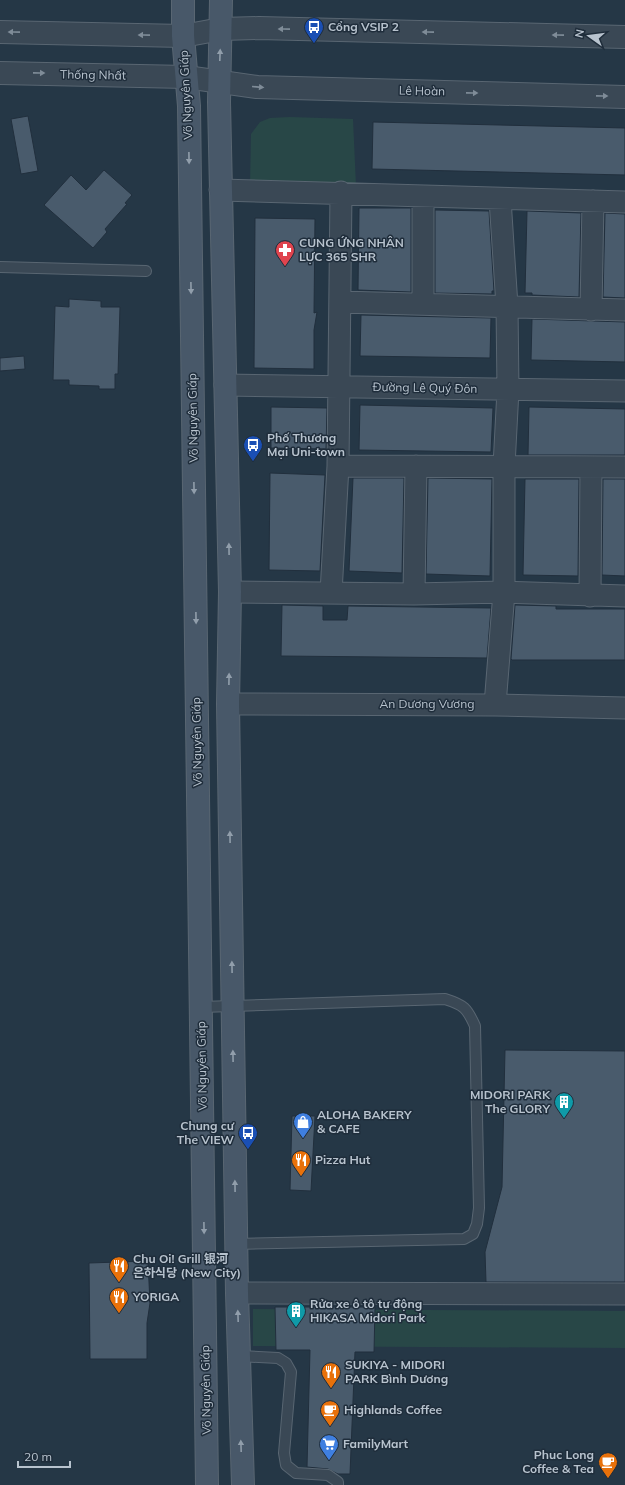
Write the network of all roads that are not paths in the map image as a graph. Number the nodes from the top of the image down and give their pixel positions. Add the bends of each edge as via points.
1 (183, 0) edge
2 (221, 0) edge
3 (221, 29) junction
4 (0, 32) edge
5 (183, 36) junction
6 (625, 37) edge
7 (0, 72) edge
8 (186, 77) junction
9 (219, 82) junction
10 (625, 96) edge
11 (220, 190) junction
12 (341, 192) junction
13 (423, 196) junction
14 (500, 199) junction
15 (593, 201) junction
16 (625, 202) edge
17 (0, 267) edge
18 (146, 272) dead end
19 (341, 302) junction
20 (423, 304) junction
21 (507, 306) junction
22 (591, 310) junction
23 (625, 310) edge
24 (225, 385) junction
25 (339, 387) junction
26 (508, 390) junction
27 (625, 391) edge
28 (338, 466) junction
29 (416, 466) junction
30 (504, 466) junction
31 (591, 467) junction
32 (625, 467) edge
33 (230, 592) junction
34 (504, 592) junction
35 (331, 593) junction
36 (414, 594) junction
37 (590, 596) junction
38 (625, 596) edge
39 (228, 704) junction
40 (495, 705) junction
41 (625, 708) edge
42 (233, 1006) junction
43 (201, 1007) junction
44 (236, 1244) junction
45 (237, 1293) junction
46 (625, 1294) edge
47 (239, 1356) junction
48 (207, 1485) edge
49 (242, 1485) edge
50 (338, 1485) edge

1 - 5 main road, Võ Nguyên Giáp
2 - 3 main road
3 - 5 street
6 -> 3 street
9 -> 3 main road
5 -> 4 street
5 - 8 main road, Võ Nguyên Giáp
7 -> 8 street, Thống Nhất
8 - 9 street, Thống Nhất
8 -> 43 main road, Võ Nguyên Giáp via 189,130
9 -> 10 street, Lê Hoàn via 258,87
9 - 11 main road
11 - 12 street
11 - 24 main road
12 - 13 street
12 - 19 street
13 - 14 street
13 - 20 street
14 - 15 street
14 - 21 street
15 - 16 street
15 - 22 street
17 - 18 lane
19 - 20 street
19 - 25 street
20 - 21 street
21 - 22 street
21 - 26 street
22 - 23 street
24 - 25 street, Đường Lê Quý Đôn
33 -> 24 main road
25 - 26 street, Đường Lê Quý Đôn
25 - 28 street
26 - 27 street, Đường Lê Quý Đôn
26 - 30 street
28 - 29 street
28 - 35 street
29 - 30 street
29 - 36 street
30 - 31 street
30 - 34 street
31 - 32 street
31 - 37 street
33 - 35 street
39 -> 33 main road
34 - 36 street
34 - 37 street
34 - 40 street
35 - 36 street
37 - 38 street
39 - 40 street, An Dương Vương
42 -> 39 main road
40 - 41 street, An Dương Vương
42 - 43 lane
44 -> 42 main road
42 - 44 lane via 445,999 458,1003 469,1012 475,1026 479,1208 473,1234 464,1239
43 -> 48 main road, Võ Nguyên Giáp
44 - 45 main road
45 - 46 street
47 -> 45 main road
49 -> 47 main road
47 - 50 lane via 278,1358 286,1363 291,1372 284,1453 286,1465 296,1472 328,1475 338,1482

